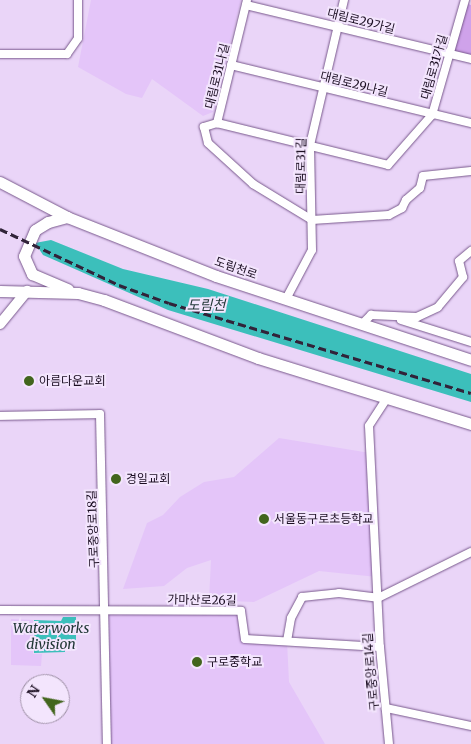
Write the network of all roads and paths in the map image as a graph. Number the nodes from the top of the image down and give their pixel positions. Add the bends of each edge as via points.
1 (78, 0) edge
2 (344, 0) edge
3 (465, 0) edge
4 (247, 2) edge
5 (338, 27) junction
6 (0, 54) edge
7 (449, 54) junction
8 (471, 59) edge
9 (231, 65) junction
10 (322, 88) junction
11 (432, 115) junction
12 (217, 123) junction
13 (471, 123) edge
14 (310, 145) junction
15 (471, 171) edge
16 (0, 182) edge
17 (67, 218) junction
18 (312, 220) junction
19 (471, 251) edge
20 (0, 291) edge
21 (27, 291) junction
22 (78, 293) junction
23 (286, 299) junction
24 (399, 319) junction
25 (0, 324) edge
26 (362, 324) junction
27 (471, 342) edge
28 (471, 360) edge
29 (387, 398) junction
30 (0, 416) edge
31 (471, 424) edge
32 (471, 552) edge
33 (378, 598) junction
34 (0, 610) edge
35 (106, 610) junction
36 (287, 642) junction
37 (380, 648) junction
38 (386, 708) junction
39 (471, 726) edge
40 (389, 743) edge
41 (107, 744) edge
42 (398, 744) edge

1 - 6 street via 78,38 67,54
2 - 5 street, 대림로31길
3 - 7 street, 대림로31가길
4 - 5 street, 대림로29가길
4 - 9 street, 대림로31나길
5 - 7 street, 대림로29가길
5 - 10 street, 대림로31길
7 - 8 street, 대림로29가길
7 - 11 street, 대림로31가길
9 - 10 street, 대림로29나길
9 - 12 street, 대림로31나길
10 - 11 street, 대림로29나길
10 - 14 street, 대림로31길
11 - 13 street, 대림로29나길
11 - 14 street, 대림로31가길 via 388,165
12 - 14 street, 대림로31나길
12 - 18 street via 204,127 208,142 253,184
14 - 18 street, 대림로31길
15 - 18 street via 423,176 420,188 402,208 389,215
16 - 17 main road, 도림천로
17 - 22 main road via 48,222 35,230 24,256 26,267 39,278
17 - 23 main road, 도림천로 via 216,276
18 - 23 street, 대림로31길 via 312,250
19 - 24 street via 459,261 463,277 438,307 417,317
20 - 21 main road
21 - 22 main road
21 - 25 main road
22 - 29 main road via 258,358
23 - 26 main road, 도림천로
24 - 26 street via 371,316
24 - 27 street
26 - 28 main road, 도림천로
29 - 31 main road
29 - 33 street, 구로중앙로14길 via 369,426
30 - 35 street, 구로중앙로18길 via 100,414
32 - 33 street
33 - 36 street via 339,593 302,597 291,618
33 - 37 street, 구로중앙로14길
34 - 35 street, 가마산로26길
35 - 36 street, 가마산로26길 via 241,610 245,639
35 - 41 street, 구로중앙로18길
36 - 37 street, 가마산로26길
37 - 38 street, 구로중앙로14길
38 - 39 street
38 - 40 street, 구로중앙로14길
40 - 42 street

